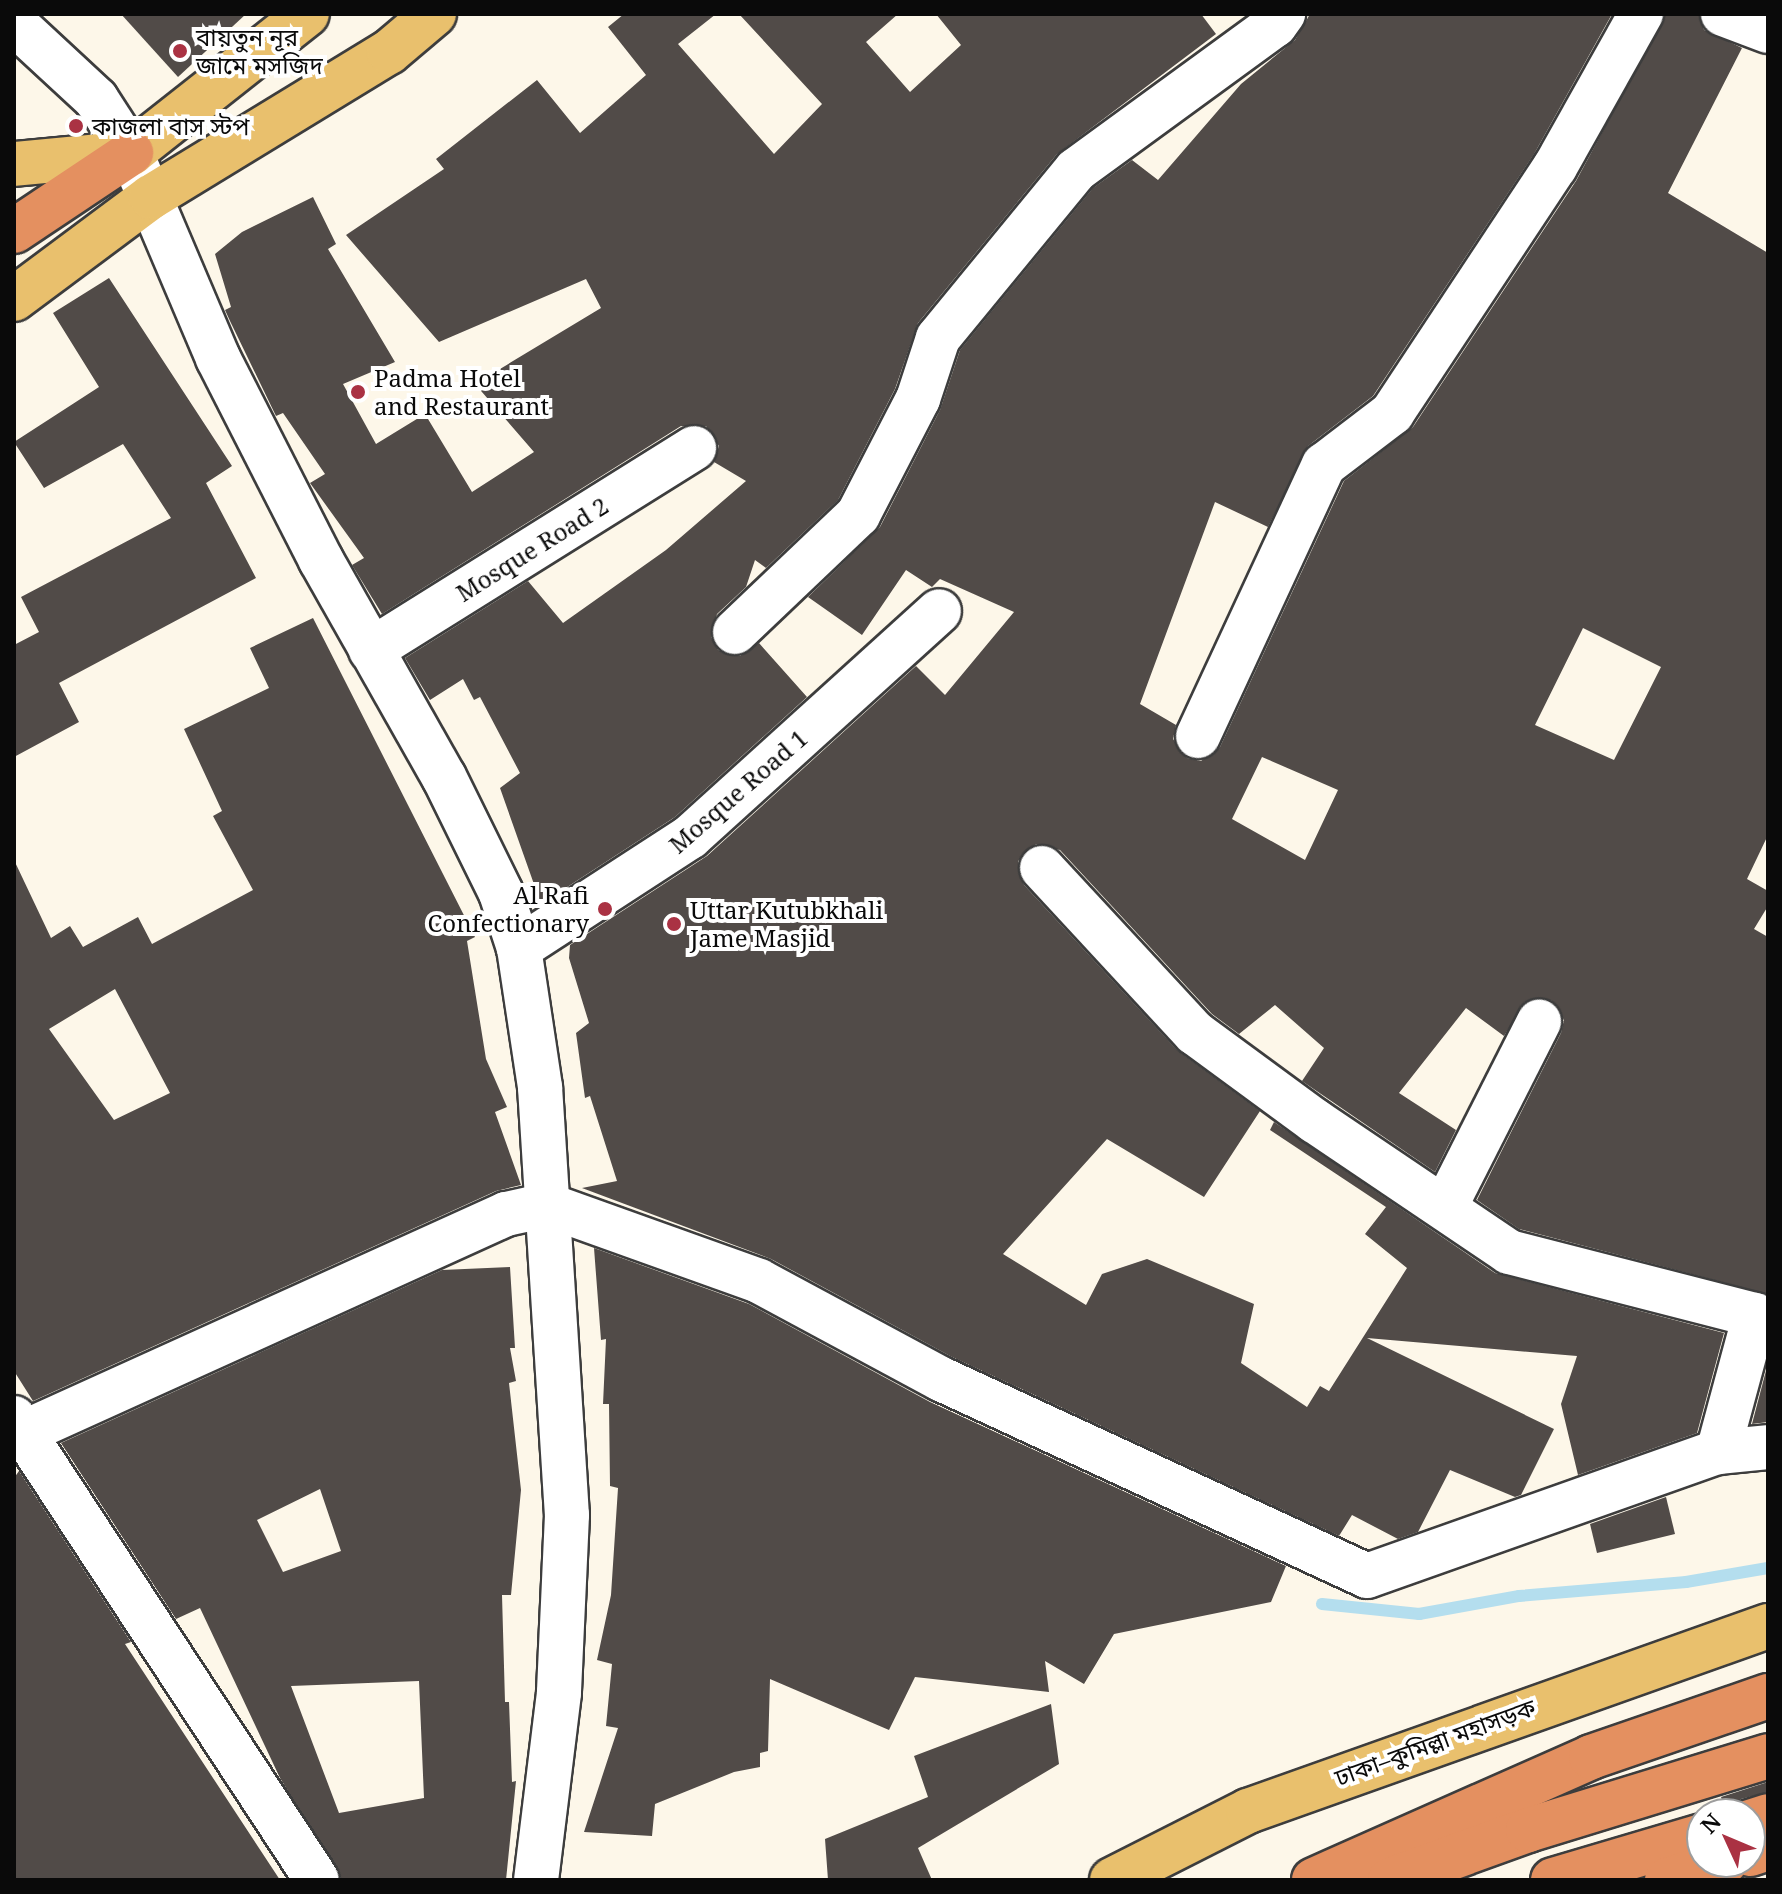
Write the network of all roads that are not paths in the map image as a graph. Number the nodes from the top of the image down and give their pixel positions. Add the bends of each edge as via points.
1 (307, 14) edge
2 (434, 14) edge
3 (1283, 14) edge
4 (1641, 14) edge
5 (1723, 14) edge
6 (14, 23) edge
7 (1768, 31) edge
8 (131, 153) junction
9 (14, 164) edge
10 (151, 197) junction
11 (14, 231) edge
12 (14, 299) edge
13 (694, 448) dead end
14 (939, 611) dead end
15 (735, 632) dead end
16 (371, 650) junction
17 (1198, 736) dead end
18 (1042, 868) dead end
19 (519, 948) junction
20 (1539, 1022) dead end
21 (1445, 1207) junction
22 (527, 1210) junction
23 (19, 1425) edge
24 (1768, 1447) edge
25 (1718, 1452) junction
26 (1768, 1626) edge
27 (1768, 1696) edge
28 (1768, 1756) edge
29 (1768, 1784) edge
30 (1686, 1841) edge
31 (317, 1880) edge
32 (536, 1880) edge
33 (1112, 1880) edge
34 (1314, 1880) edge
35 (1390, 1880) edge
36 (1456, 1880) edge
37 (1553, 1880) edge

1 - 8 main road
2 - 10 main road via 389,52
3 - 15 street via 1076,170 938,338 918,399 858,515
4 - 17 street via 1555,167 1392,413 1324,465
5 - 7 street
6 - 8 street via 96,99
8 - 9 main road
8 - 10 street
8 - 11 highway
10 - 12 main road
10 - 16 street via 218,358
13 - 16 street, Mosque Road 2
14 - 19 street, Mosque Road 1 via 690,837
16 - 19 street via 450,790 501,893
18 - 21 street via 1195,1033
19 - 22 street via 540,1087
20 - 21 street
21 - 25 street via 1509,1252 1755,1315
22 - 23 street
22 - 25 street via 759,1281 941,1379 1367,1576
22 - 32 street via 567,1515 559,1693
23 - 31 street
24 - 25 street
26 - 33 main road, ঢাকা–কুমিল্লা মহাসড়ক via 1248,1811
27 - 34 highway via 1591,1757
28 - 35 highway via 1528,1830
29 - 36 highway via 1535,1851
30 - 37 highway

